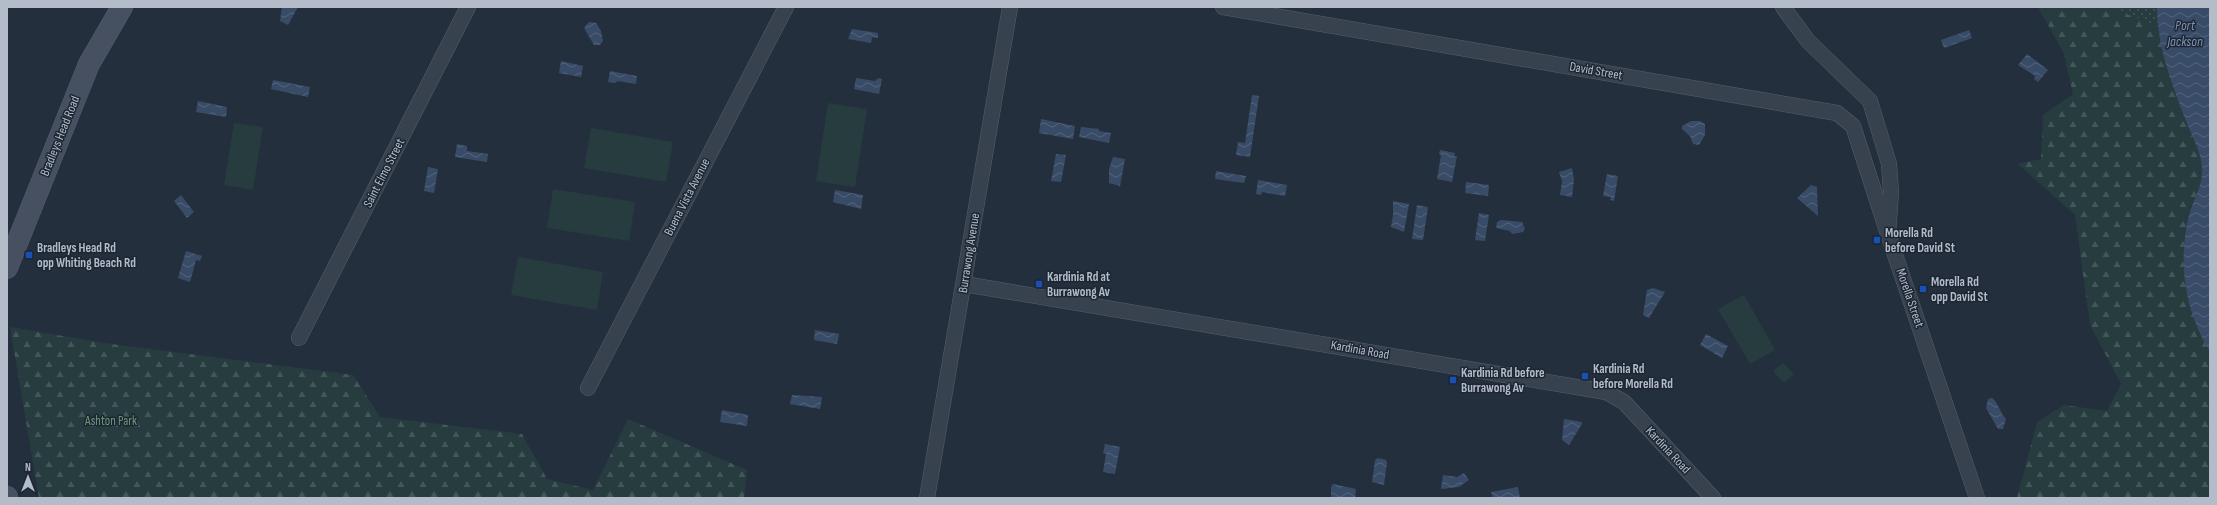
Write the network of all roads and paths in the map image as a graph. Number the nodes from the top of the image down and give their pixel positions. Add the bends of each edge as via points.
1 (122, 7) edge
2 (468, 7) edge
3 (786, 7) edge
4 (1010, 7) edge
5 (1223, 7) edge
6 (1783, 7) edge
7 (1888, 234) junction
8 (7, 268) edge
9 (964, 284) junction
10 (299, 338) dead end
11 (588, 388) dead end
12 (927, 498) edge
13 (1713, 498) edge
14 (1977, 498) edge

1 - 8 main road, Bradleys Head Road via 89,64
2 - 10 street, Saint Elmo Street
3 - 11 street, Buena Vista Avenue
4 - 9 street, Burrawong Avenue
5 - 7 street, David Street via 1837,113 1853,126
6 - 7 street, Morella Street via 1808,41 1870,101 1889,164 1891,192
7 - 14 street, Morella Street
9 - 12 street, Burrawong Avenue
9 - 13 street, Kardinia Road via 1606,392 1624,402

